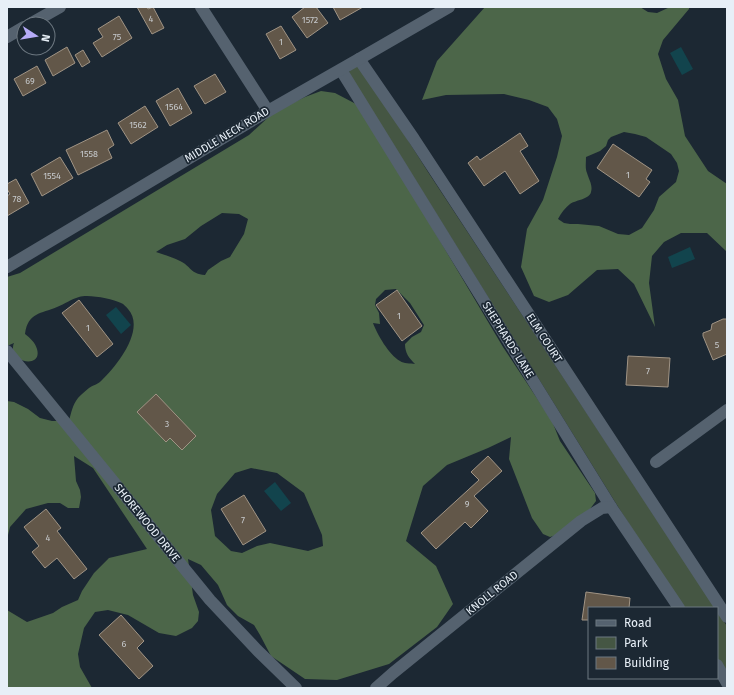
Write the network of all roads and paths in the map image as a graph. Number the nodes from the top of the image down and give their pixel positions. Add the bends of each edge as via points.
1 (60, 7) edge
2 (201, 7) edge
3 (449, 7) edge
4 (44, 16) edge
5 (16, 32) edge
6 (7, 37) edge
7 (360, 59) junction
8 (341, 70) junction
9 (268, 111) junction
10 (7, 267) edge
11 (7, 351) edge
12 (727, 410) edge
13 (656, 462) dead end
14 (611, 507) junction
15 (678, 607) edge
16 (727, 617) edge
17 (718, 667) edge
18 (727, 683) edge
19 (296, 688) edge
20 (376, 688) edge

1 - 4 street
2 - 9 street
3 - 7 street, MIDDLE NECK ROAD
5 - 6 street
7 - 8 street, MIDDLE NECK ROAD
7 - 16 street, ELM COURT
8 - 9 street, MIDDLE NECK ROAD
8 - 14 street, SHEPHARDS LANE
9 - 10 street, MIDDLE NECK ROAD
11 - 19 street, SHOREWOOD DRIVE via 210,600
12 - 13 street
14 - 15 street, SHEPHARDS LANE
14 - 20 street, KNOLL ROAD via 602,508 581,521
17 - 18 street

